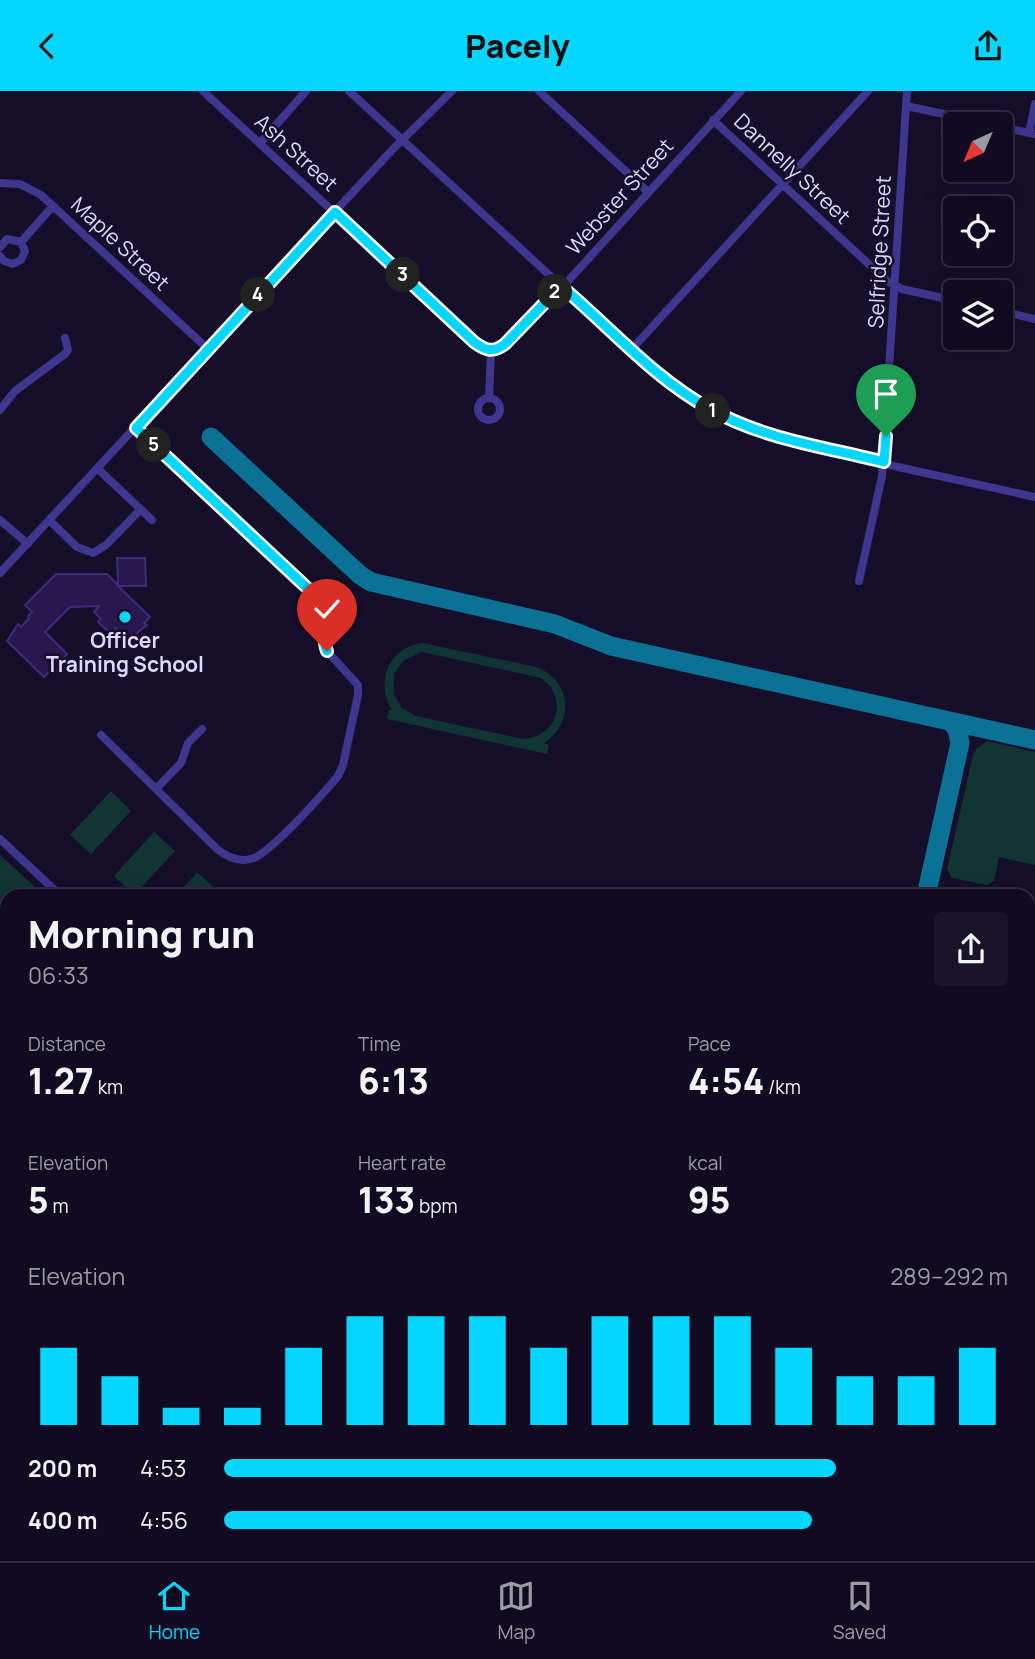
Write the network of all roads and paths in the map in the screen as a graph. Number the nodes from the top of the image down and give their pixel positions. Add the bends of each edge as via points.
1 (203, 91) edge
2 (306, 91) edge
3 (349, 91) edge
4 (452, 91) edge
5 (539, 91) edge
6 (741, 91) edge
7 (868, 91) edge
8 (907, 91) edge
9 (1035, 104) edge
10 (906, 106) junction
11 (943, 114) edge
12 (713, 120) junction
13 (1013, 129) edge
14 (1032, 133) edge
15 (402, 141) junction
16 (260, 143) junction
17 (0, 183) edge
18 (782, 183) junction
19 (648, 192) junction
20 (53, 206) junction
21 (335, 212) junction
22 (20, 241) junction
23 (0, 247) edge
24 (1, 260) edge
25 (561, 286) junction
26 (895, 286) junction
27 (943, 298) edge
28 (1013, 314) edge
29 (1035, 319) edge
30 (65, 338) dead end
31 (208, 349) junction
32 (631, 350) junction
33 (491, 351) junction
34 (489, 398) dead end
35 (0, 409) edge
36 (136, 428) junction
37 (884, 462) junction
38 (98, 469) junction
39 (1035, 497) edge
40 (140, 510) junction
41 (0, 520) edge
42 (152, 520) dead end
43 (50, 521) junction
44 (28, 544) junction
45 (0, 573) edge
46 (859, 581) dead end
47 (202, 729) dead end
48 (101, 735) dead end
49 (156, 789) junction
50 (0, 839) edge
51 (54, 889) edge

1 - 16 street, Ash Street
2 - 16 street
3 - 15 street
4 - 15 street
5 - 19 street
6 - 12 street, Webster Street
7 - 18 street
8 - 10 street, Selfridge Street
9 - 14 street
10 - 11 street
10 - 26 street, Selfridge Street
12 - 18 street, Dannelly Street
12 - 19 street, Webster Street
13 - 14 street
15 - 21 street
15 - 25 street
16 - 21 street, Ash Street
17 - 20 street, Maple Street via 27,187
18 - 26 street, Dannelly Street
18 - 32 street
19 - 25 street, Webster Street
20 - 22 street
20 - 31 street, Maple Street
21 - 31 street
21 - 33 street, Ash Street via 474,342
22 - 23 street via 8,239
22 - 24 street via 25,251 21,260 13,264
25 - 32 street
25 - 33 street, Webster Street via 505,344
26 - 27 street, Dannelly Street
26 - 37 street, Selfridge Street
28 - 29 street
30 - 35 street via 65,354 15,391
31 - 36 street
32 - 37 street via 680,390 741,425
33 - 34 street
36 - 38 street
36 - 49 street via 319,599 326,649 358,689 341,771 261,854 239,860 224,855
37 - 39 street
37 - 46 street, Selfridge Street
38 - 40 street
38 - 43 street
40 - 42 street
40 - 43 street via 93,553 77,548
41 - 44 street
43 - 44 street
44 - 45 street
47 - 49 street via 188,743 181,763
48 - 49 street
50 - 51 street

